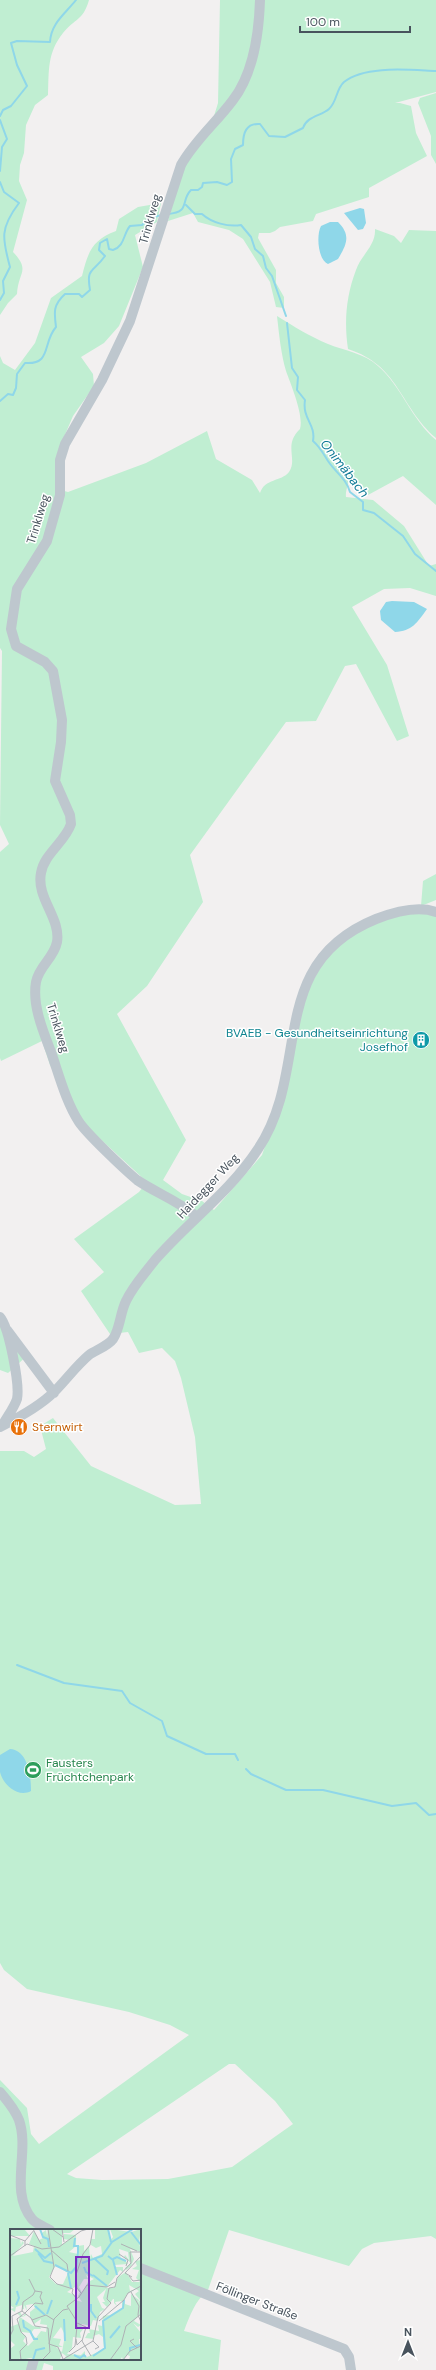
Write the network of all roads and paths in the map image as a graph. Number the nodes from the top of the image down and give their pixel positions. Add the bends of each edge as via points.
1 (260, 0) edge
2 (436, 912) edge
3 (196, 1216) junction
4 (0, 1317) edge
5 (6, 1328) junction
6 (54, 1393) junction
7 (1, 1427) edge
8 (0, 2092) edge
9 (32, 2225) edge
10 (46, 2229) edge
11 (141, 2268) edge
12 (34, 2360) edge
13 (31, 2370) edge
14 (351, 2370) edge

1 - 3 street, Trinklweg via 252,55 241,87 186,157 167,206 153,257 130,321 102,380 65,444 60,460 61,485 57,508 41,553 23,576 17,589 11,629 16,646 45,662 53,671 62,720 55,781 70,815 71,824 41,871 42,894 55,926 57,941 52,954 39,971 36,982 36,1004 42,1028 71,1107 80,1124 138,1180 180,1203
2 - 3 street, Haidegger Weg via 400,911 372,921 340,940 316,966 301,994 282,1094 266,1136 239,1175
3 - 6 street, Haidegger Weg via 157,1258 131,1292 112,1341 81,1363
4 - 5 street
5 - 6 street
5 - 7 street via 18,1386 15,1404
6 - 7 street, Haidegger Weg
8 - 9 street via 19,2120 23,2154 21,2189
9 - 10 street
11 - 14 street, Föllinger Straße via 344,2349 349,2357
12 - 13 street

